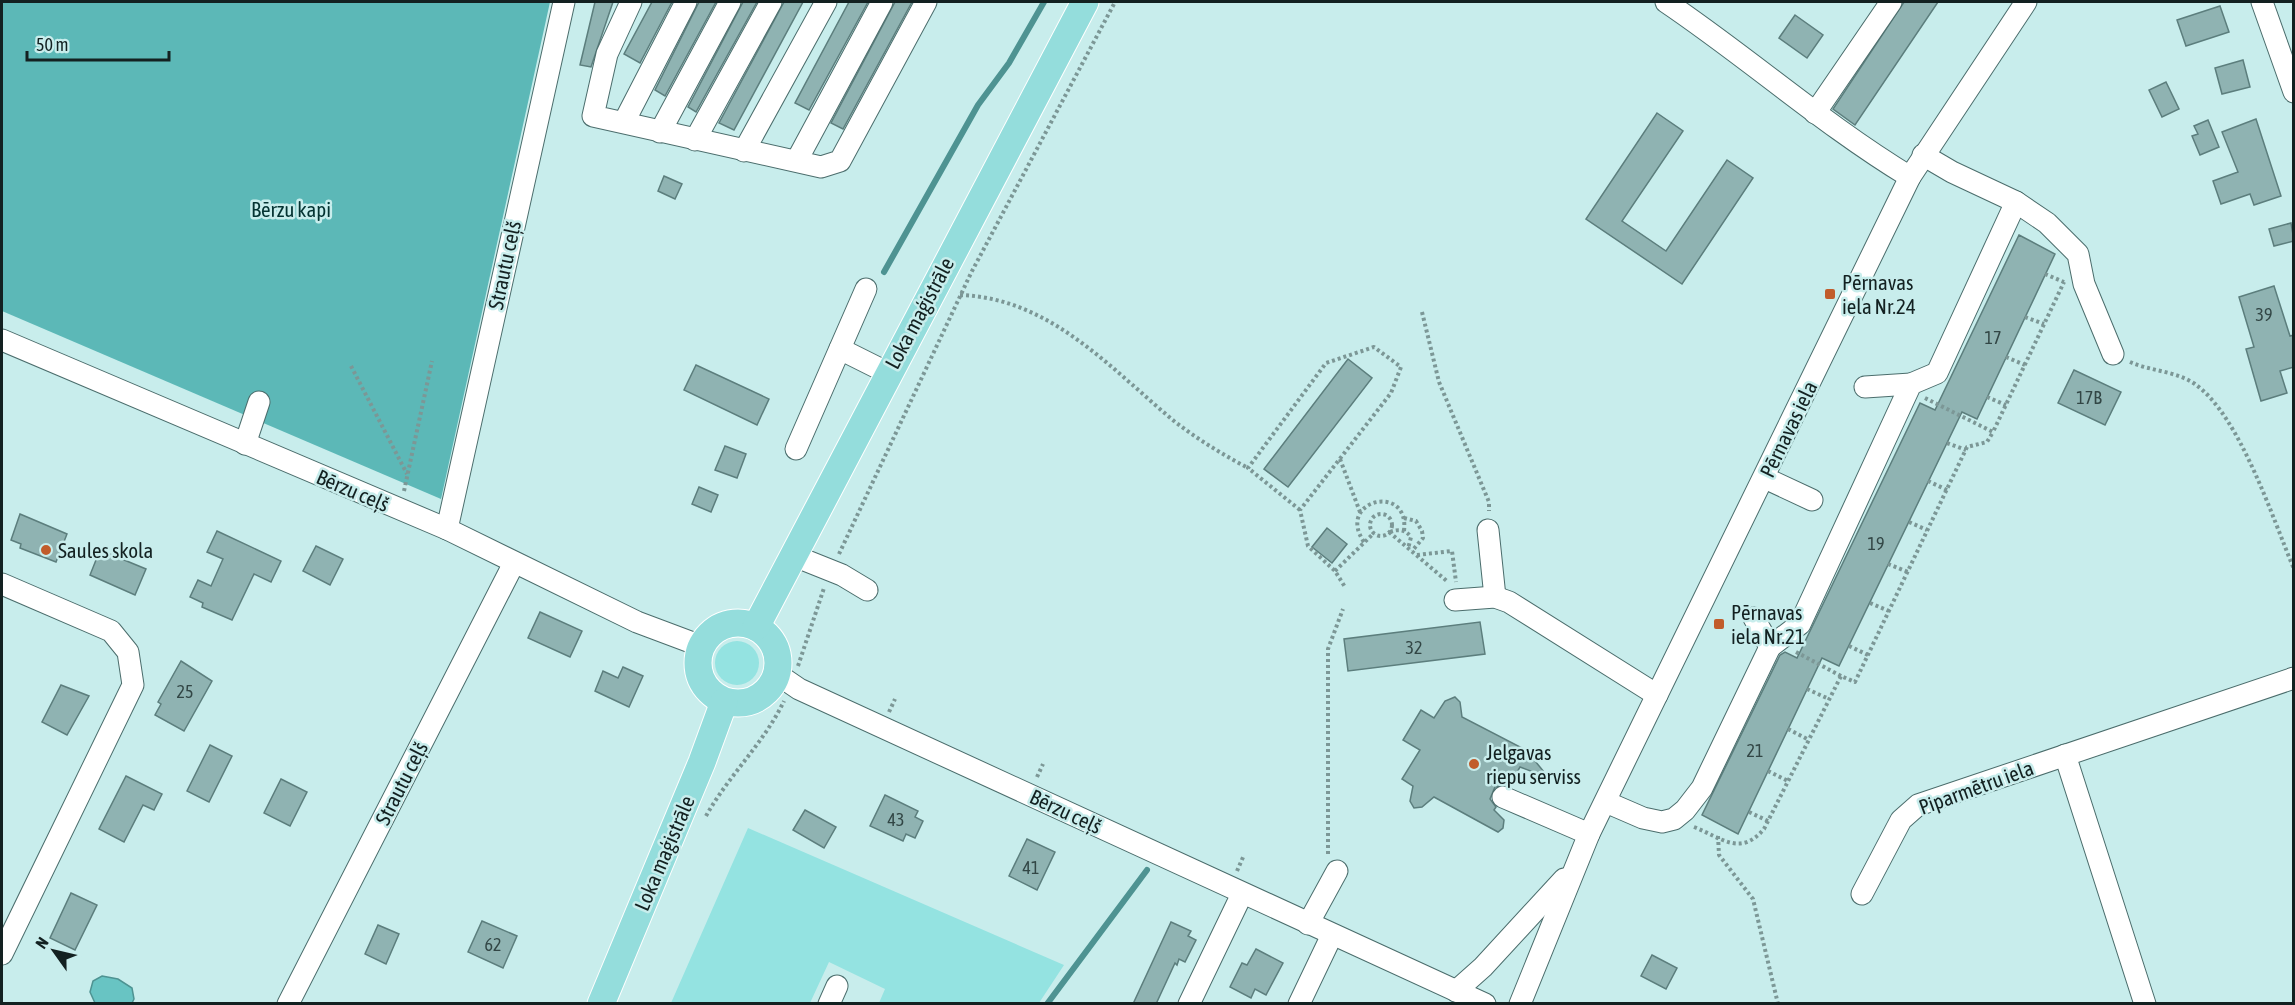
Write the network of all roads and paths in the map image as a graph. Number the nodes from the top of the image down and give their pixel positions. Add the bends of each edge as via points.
1 (564, 2) edge
2 (631, 2) edge
3 (686, 2) edge
4 (730, 2) edge
5 (771, 2) edge
6 (826, 2) edge
7 (882, 2) edge
8 (926, 2) edge
9 (1085, 2) edge
10 (1115, 2) edge
11 (1666, 2) edge
12 (1891, 2) edge
13 (2026, 2) edge
14 (2269, 3) edge
15 (2294, 92) edge
16 (1815, 113) junction
17 (624, 122) junction
18 (660, 132) junction
19 (695, 140) junction
20 (744, 151) junction
21 (1923, 155) junction
22 (797, 160) junction
23 (1910, 177) junction
24 (2016, 202) junction
25 (2078, 254) junction
26 (2045, 274) dead end
27 (2064, 282) junction
28 (866, 289) dead end
29 (960, 295) junction
30 (1422, 312) dead end
31 (2025, 317) dead end
32 (2044, 324) junction
33 (2, 340) edge
34 (840, 349) junction
35 (2113, 354) joint
36 (2006, 357) dead end
37 (432, 361) dead end
38 (2025, 365) junction
39 (351, 366) dead end
40 (888, 373) junction
41 (1865, 387) dead end
42 (1909, 387) junction
43 (1987, 397) dead end
44 (259, 402) dead end
45 (2006, 405) junction
46 (1993, 432) junction
47 (1947, 442) dead end
48 (244, 444) junction
49 (796, 449) dead end
50 (1966, 450) junction
51 (1340, 459) junction
52 (1248, 468) junction
53 (408, 474) junction
54 (1765, 478) junction
55 (1928, 481) dead end
56 (1947, 490) junction
57 (1812, 500) dead end
58 (399, 509) junction
59 (1300, 510) junction
60 (1360, 513) junction
61 (1404, 518) junction
62 (1909, 522) dead end
63 (447, 530) junction
64 (1488, 530) joint
65 (1927, 530) junction
66 (1404, 531) junction
67 (1389, 532) junction
68 (1374, 533) junction
69 (1364, 542) junction
70 (1410, 550) junction
71 (792, 555) junction
72 (1416, 555) junction
73 (514, 563) junction
74 (1888, 564) dead end
75 (2294, 569) edge
76 (1335, 571) junction
77 (831, 572) junction
78 (1908, 572) junction
79 (2, 584) edge
80 (1345, 587) dead end
81 (867, 590) dead end
82 (1495, 597) junction
83 (1455, 600) dead end
84 (1870, 603) dead end
85 (1343, 609) dead end
86 (1889, 611) junction
87 (1754, 618) dead end
88 (756, 627) junction
89 (1773, 645) junction
90 (701, 646) junction
91 (1849, 646) dead end
92 (1868, 655) junction
93 (1841, 676) junction
94 (2294, 678) edge
95 (790, 683) junction
96 (1807, 689) dead end
97 (1657, 695) junction
98 (1829, 699) junction
99 (724, 702) junction
100 (1788, 729) dead end
101 (1809, 740) junction
102 (2065, 755) junction
103 (1768, 771) dead end
104 (1788, 781) junction
105 (1503, 796) dead end
106 (1606, 802) junction
107 (1749, 812) dead end
108 (705, 818) dead end
109 (1674, 819) junction
110 (1768, 821) junction
111 (1589, 834) junction
112 (1718, 836) junction
113 (1573, 870) junction
114 (1337, 871) dead end
115 (1324, 891) junction
116 (1242, 894) junction
117 (1862, 894) dead end
118 (1308, 924) junction
119 (1332, 935) junction
120 (2, 954) edge
121 (1456, 991) junction
122 (288, 1004) edge
123 (601, 1004) edge
124 (1189, 1004) edge
125 (1299, 1004) edge
126 (1485, 1004) edge
127 (1520, 1004) edge
128 (1778, 1004) edge
129 (2145, 1004) edge

1 - 63 street, Strautu ceļš
2 - 17 street via 607,54 593,116
3 - 17 street
4 - 18 street
5 - 19 street
6 - 20 street
7 - 22 street
8 - 22 street via 840,161 821,167
9 - 40 main road, Loka maģistrāle
10 - 29 path
11 - 16 street via 1739,52
12 - 16 street
13 - 21 street, Pērnavas iela
14 - 15 street
16 - 23 street
17 - 18 street
18 - 19 street
19 - 20 street
20 - 22 street
21 - 23 street, Pērnavas iela
21 - 24 street
23 - 54 street, Pērnavas iela
24 - 25 street via 2047,223
24 - 42 street via 1937,373
25 - 27 path
25 - 35 street via 2084,284
26 - 27 path
27 - 32 path
28 - 34 street
29 - 52 path via 995,299 1065,330 1112,364 1174,421
29 - 77 path
30 - 64 path via 1440,382 1489,502
31 - 32 path
32 - 38 path
33 - 48 street, Bērzu ceļš
34 - 40 street
34 - 49 street
35 - 75 path via 2193,383 2214,400 2239,443
36 - 38 path
37 - 53 path
38 - 45 path
39 - 53 path
40 - 71 main road, Loka maģistrāle
41 - 42 street
42 - 46 path
42 - 89 street via 1800,624
43 - 45 path
44 - 48 street
45 - 46 path
46 - 50 path via 1987,442
47 - 50 path
48 - 58 street, Bērzu ceļš
50 - 56 path
51 - 52 path via 1391,393 1401,366 1374,347 1326,363
51 - 59 path
51 - 60 path
52 - 59 path
53 - 58 path
54 - 57 street
54 - 97 street, Pērnavas iela
55 - 56 path
56 - 65 path
58 - 63 street, Bērzu ceļš
59 - 76 path via 1308,546
60 - 61 path via 1373,502 1383,501 1397,507
60 - 69 path via 1357,526
61 - 66 path
61 - 70 path via 1416,520 1422,531 1423,538
62 - 65 path
63 - 73 street, Bērzu ceļš
64 - 82 street
65 - 78 path
66 - 67 path
66 - 70 path via 1411,537
67 - 68 path via 1383,536
67 - 68 path via 1390,519 1381,514 1371,522
67 - 70 path
68 - 69 path
69 - 76 path
70 - 72 path
71 - 77 street
71 - 88 main road, Loka maģistrāle
72 - 72 path via 1440,576 1457,589 1452,551
73 - 90 street, Bērzu ceļš via 637,622
73 - 122 street, Strautu ceļš
74 - 78 path
76 - 80 path
77 - 81 street
77 - 95 path
78 - 86 path
79 - 120 street via 111,630 128,652 133,685
82 - 83 street
82 - 97 street
84 - 86 path
85 - 115 path via 1328,649 1328,858
86 - 92 path
87 - 89 street
88 - 90 main road via 731,623 708,635
88 - 95 main road via 775,646
89 - 93 path
89 - 109 street via 1702,788
90 - 99 main road via 697,659 701,679 712,695
91 - 92 path
92 - 93 path via 1855,682
93 - 98 path
94 - 102 street, Piparmētru iela
95 - 99 main road via 750,702
95 - 108 path via 773,725 722,788
95 - 116 street, Bērzu ceļš
96 - 98 path
97 - 106 street, Pērnavas iela
98 - 101 path
99 - 123 main road, Loka maģistrāle
100 - 101 path
101 - 104 path
102 - 117 street, Piparmētru iela via 1918,805 1901,820
102 - 129 street
103 - 104 path
104 - 110 path
105 - 111 street
106 - 109 street via 1643,818 1662,822
106 - 111 street, Pērnavas iela
107 - 110 path
109 - 112 path
110 - 112 path via 1754,840 1745,845
111 - 113 street, Pērnavas iela
112 - 128 path via 1719,855 1753,899
113 - 121 street
113 - 127 street, Pērnavas iela
114 - 115 street
115 - 118 street
116 - 118 street, Bērzu ceļš
116 - 124 street
118 - 119 street, Bērzu ceļš
119 - 121 street, Bērzu ceļš
119 - 125 street
121 - 126 street, Bērzu ceļš

